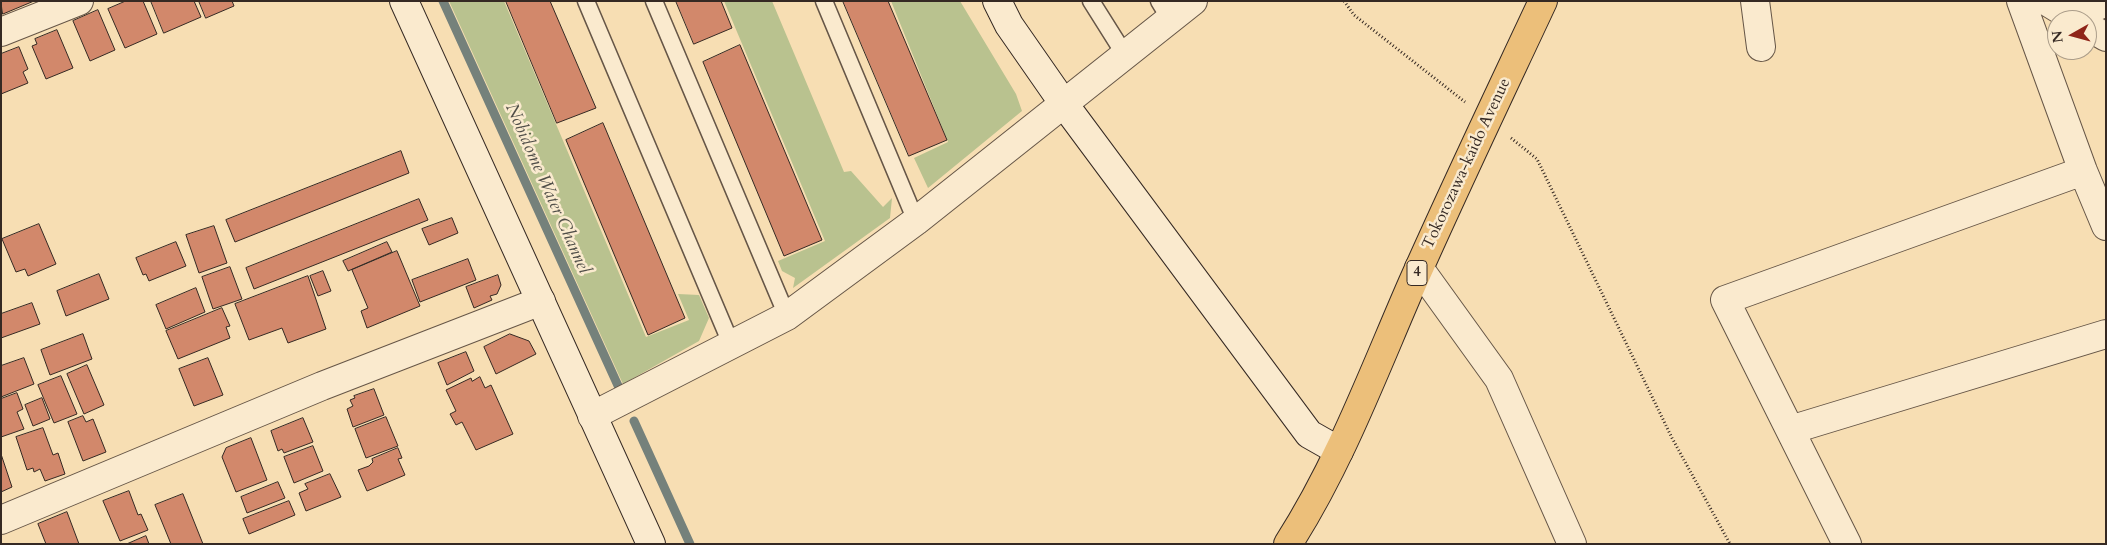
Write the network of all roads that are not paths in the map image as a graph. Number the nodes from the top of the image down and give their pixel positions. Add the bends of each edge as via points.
1 (79, 1) edge
2 (404, 1) edge
3 (586, 1) edge
4 (654, 1) edge
5 (824, 1) edge
6 (997, 1) edge
7 (1091, 1) edge
8 (1193, 1) edge
9 (1543, 1) edge
10 (1755, 1) edge
11 (2021, 1) edge
12 (2046, 1) edge
13 (2106, 2) edge
14 (1164, 10) edge
15 (2061, 10) edge
16 (2095, 10) edge
17 (1, 32) edge
18 (1761, 48) dead end
19 (1125, 55) junction
20 (1064, 104) junction
21 (2083, 171) junction
22 (916, 222) junction
23 (2106, 226) edge
24 (1419, 268) junction
25 (541, 301) junction
26 (787, 316) junction
27 (2106, 334) edge
28 (732, 346) junction
29 (592, 416) junction
30 (1790, 430) junction
31 (1339, 451) junction
32 (1, 520) edge
33 (651, 544) edge
34 (1288, 544) edge
35 (1572, 544) edge
36 (1847, 544) edge

1 - 17 street
2 - 25 street
3 - 28 lane
4 - 26 lane
5 - 22 lane
6 - 20 street via 1009,25
7 - 19 lane
8 - 14 street
9 - 24 main road, Tokorozawa-kaido Avenue / 4
10 - 18 street
11 - 21 street
12 - 15 street
13 - 16 street
14 - 19 street
19 - 20 street
20 - 22 street
20 - 31 street via 1309,434
21 - 23 street
21 - 30 street via 1725,300
22 - 26 street
24 - 31 main road, Tokorozawa-kaido Avenue / 4
24 - 35 street via 1499,379
25 - 29 street
25 - 32 street via 322,386
26 - 28 street
27 - 30 street
28 - 29 street
29 - 33 street
30 - 36 street
31 - 34 main road, Tokorozawa-kaido Avenue / 4

